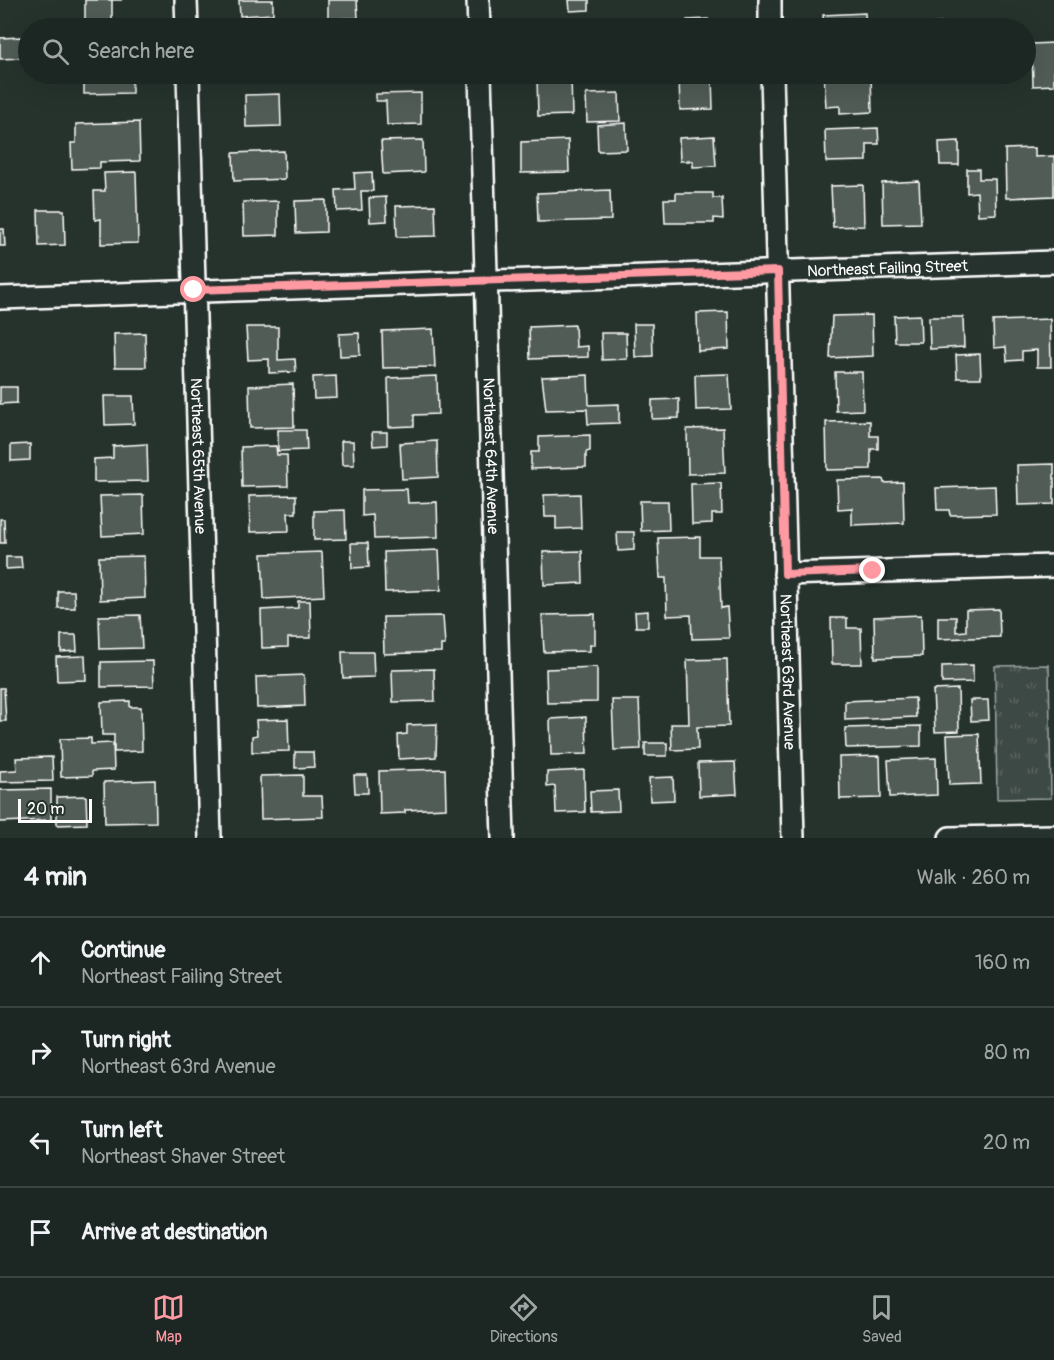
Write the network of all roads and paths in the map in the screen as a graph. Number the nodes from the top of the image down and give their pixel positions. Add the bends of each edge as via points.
1 (186, 0) edge
2 (478, 0) edge
3 (770, 0) edge
4 (187, 18) edge
5 (479, 18) edge
6 (770, 18) edge
7 (188, 84) edge
8 (480, 84) edge
9 (772, 84) edge
10 (1054, 262) edge
11 (778, 271) junction
12 (486, 280) junction
13 (194, 290) junction
14 (0, 298) edge
15 (1054, 566) edge
16 (785, 574) junction
17 (1054, 836) edge
18 (210, 838) edge
19 (503, 838) edge
20 (794, 838) edge
21 (950, 838) edge

1 - 4 street
2 - 5 street
3 - 6 street
7 - 13 street, Northeast 65th Avenue
8 - 12 street, Northeast 64th Avenue
9 - 11 street, Northeast 63rd Avenue
10 - 11 street, Northeast Failing Street
11 - 12 street, Northeast Failing Street
11 - 16 street, Northeast 63rd Avenue
12 - 13 street, Northeast Failing Street
12 - 19 street, Northeast 64th Avenue
13 - 14 street, Northeast Failing Street
13 - 18 street, Northeast 65th Avenue
15 - 16 street
16 - 20 street, Northeast 63rd Avenue
17 - 21 street

